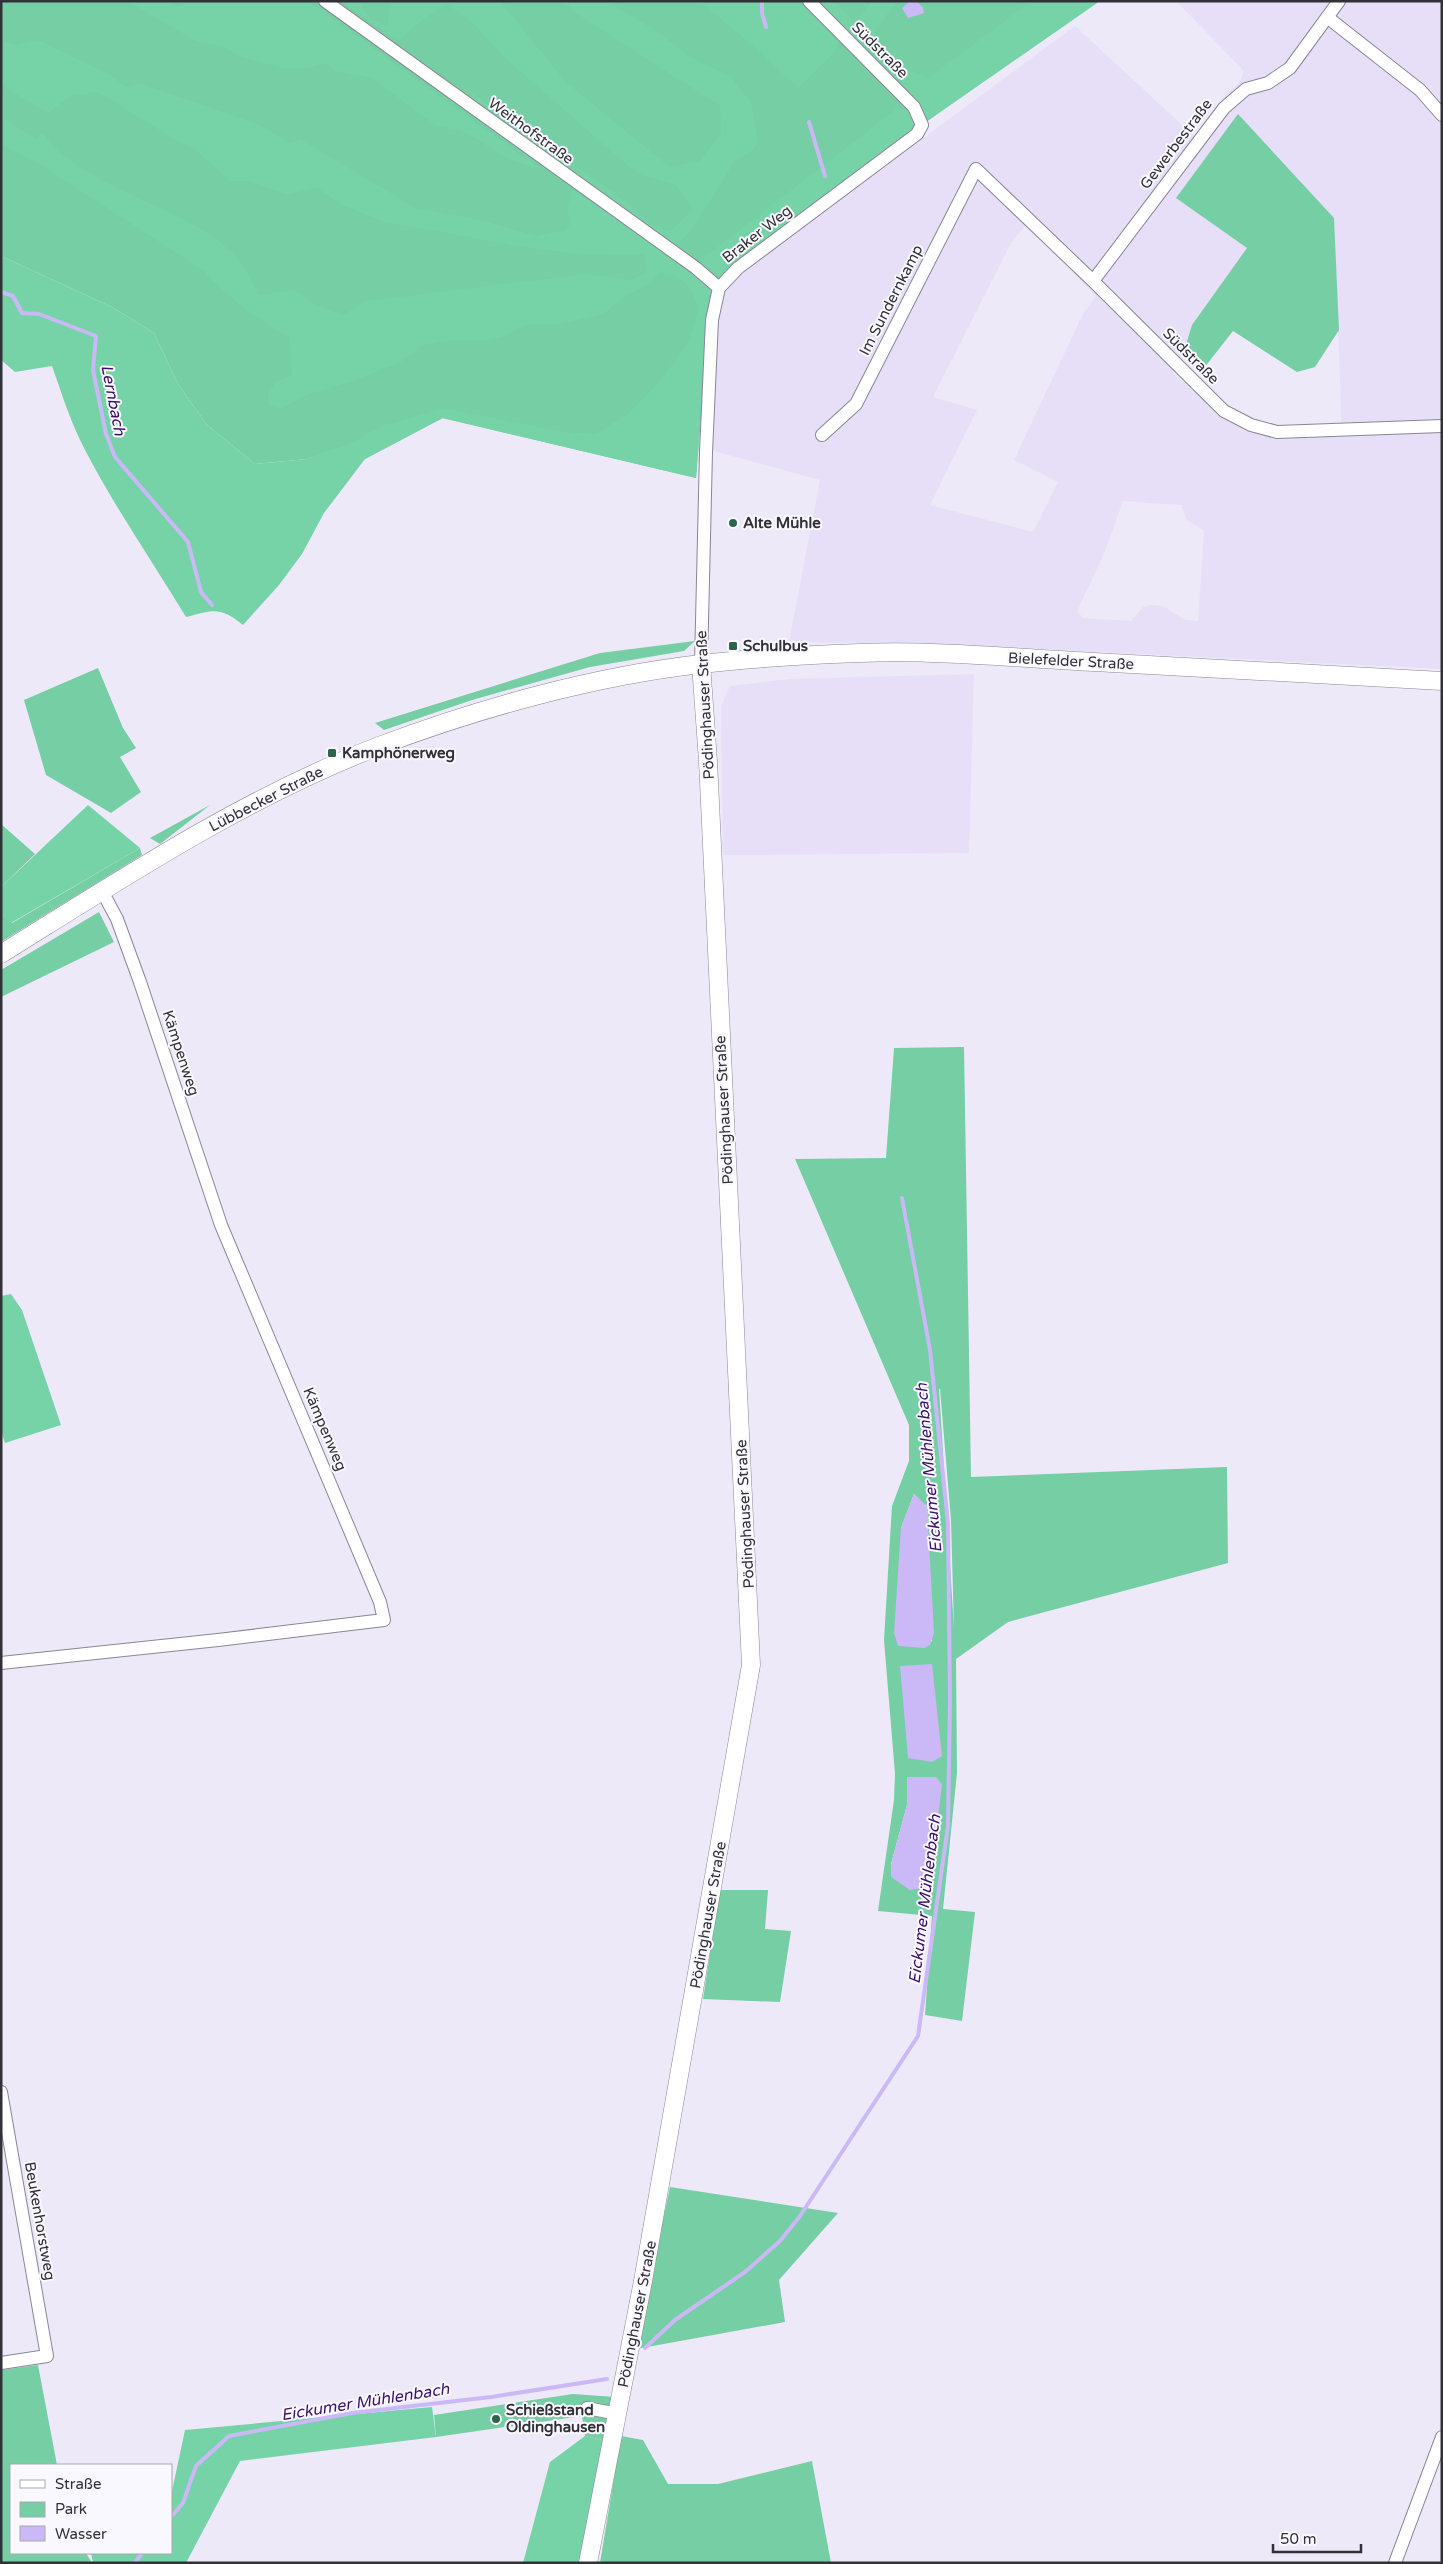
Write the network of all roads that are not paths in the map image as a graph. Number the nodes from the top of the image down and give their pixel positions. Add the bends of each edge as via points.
1 (324, 1) edge
2 (809, 1) edge
3 (1339, 1) edge
4 (1327, 17) junction
5 (1442, 115) edge
6 (922, 125) joint
7 (976, 169) joint
8 (1093, 281) junction
9 (719, 288) junction
10 (1442, 426) edge
11 (822, 435) dead end
12 (701, 664) junction
13 (1442, 681) edge
14 (102, 891) junction
15 (1, 954) edge
16 (1, 1662) edge
17 (1, 2092) edge
18 (1, 2363) edge
19 (587, 2408) dead end
20 (618, 2414) junction
21 (1442, 2437) edge
22 (588, 2563) edge
23 (1395, 2563) edge

1 - 9 street, Weithofstraße via 696,268
2 - 6 street, Südstraße via 914,107
3 - 4 street, Gewerbestraße
4 - 5 street via 1420,90
4 - 8 street, Gewerbestraße via 1290,68 1268,83 1246,89 1224,108
6 - 9 street, Braker Weg via 917,134 738,268
7 - 8 street, Südstraße
7 - 11 street, Im Sundernkamp via 856,404
8 - 10 street, Südstraße via 1224,411 1251,425 1277,432
9 - 12 street, Pödinghauser Straße via 712,320
12 - 13 street, Bielefelder Straße via 870,653
12 - 14 street, Lübbecker Straße via 594,683 488,710 386,744 316,772 232,815
12 - 20 street, Pödinghauser Straße via 751,1665
14 - 15 street, Lübbecker Straße
14 - 16 street, Kämpenweg via 117,919 140,982 221,1225 376,1593 384,1620
17 - 18 street, Beukenhorstweg via 47,2356
19 - 20 street
20 - 22 street, Pödinghauser Straße
21 - 23 street

